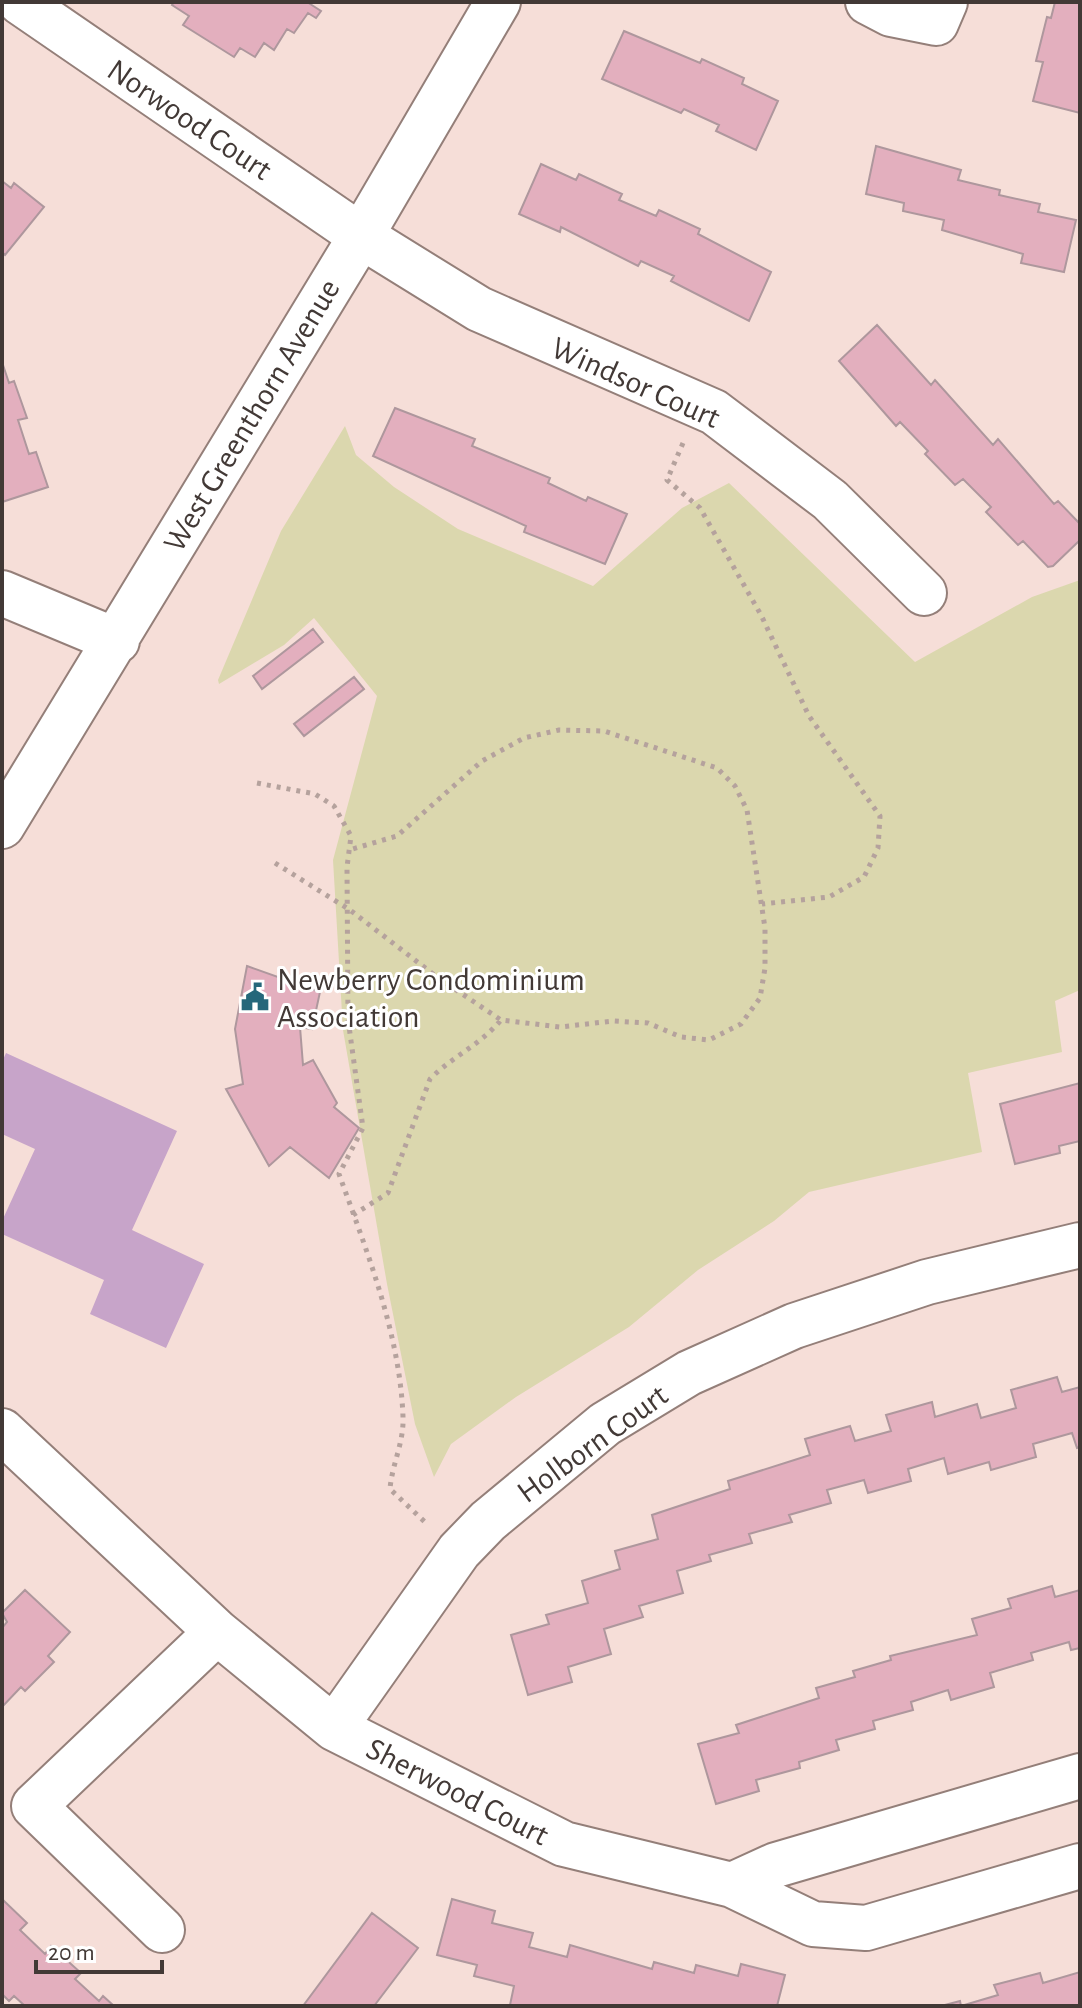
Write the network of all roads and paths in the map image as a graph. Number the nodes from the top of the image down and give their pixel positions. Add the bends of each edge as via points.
1 (20, 2) edge
2 (498, 2) edge
3 (868, 2) edge
4 (945, 2) edge
5 (361, 236) junction
6 (699, 405) junction
7 (2, 593) edge
8 (924, 593) dead end
9 (117, 641) junction
10 (257, 783) dead end
11 (2, 826) edge
12 (349, 850) junction
13 (275, 863) dead end
14 (762, 904) junction
15 (350, 910) junction
16 (501, 1020) junction
17 (353, 1215) junction
18 (1080, 1245) edge
19 (2, 1431) edge
20 (390, 1489) dead end
21 (217, 1632) junction
22 (334, 1728) junction
23 (1080, 1776) edge
24 (1080, 1866) edge
25 (732, 1885) junction
26 (162, 1930) dead end

1 - 5 street, Norwood Court
2 - 5 street, West Greenthorn Avenue
3 - 4 street via 891,14 936,23
5 - 6 street, Windsor Court via 492,315
5 - 9 street, West Greenthorn Avenue
6 - 8 street, Windsor Court via 778,457 830,500
6 - 14 path via 667,480 700,508 761,615 809,716 880,816 878,848 864,877 829,897
7 - 9 street
9 - 11 street, West Greenthorn Avenue
10 - 12 path via 315,794 334,806 351,836
12 - 14 path via 397,836 482,761 524,738 559,730 604,731 717,768 735,786 747,810
12 - 15 path
13 - 15 path
14 - 16 path via 765,968 760,998 741,1024 709,1040 681,1037 648,1023 560,1027
15 - 16 path
15 - 17 path via 348,1019 363,1128 339,1174
16 - 17 path via 485,1040 430,1079 388,1193
17 - 20 path via 379,1289 399,1376 404,1419
18 - 22 street, Holborn Court via 927,1282 794,1326 689,1373 605,1424 459,1551
19 - 21 street, Sherwood Court
21 - 22 street, Sherwood Court
21 - 26 street via 34,1806
22 - 25 street, Sherwood Court via 564,1844
23 - 25 street via 776,1865
24 - 25 street, Sherwood Court via 866,1928 813,1924

